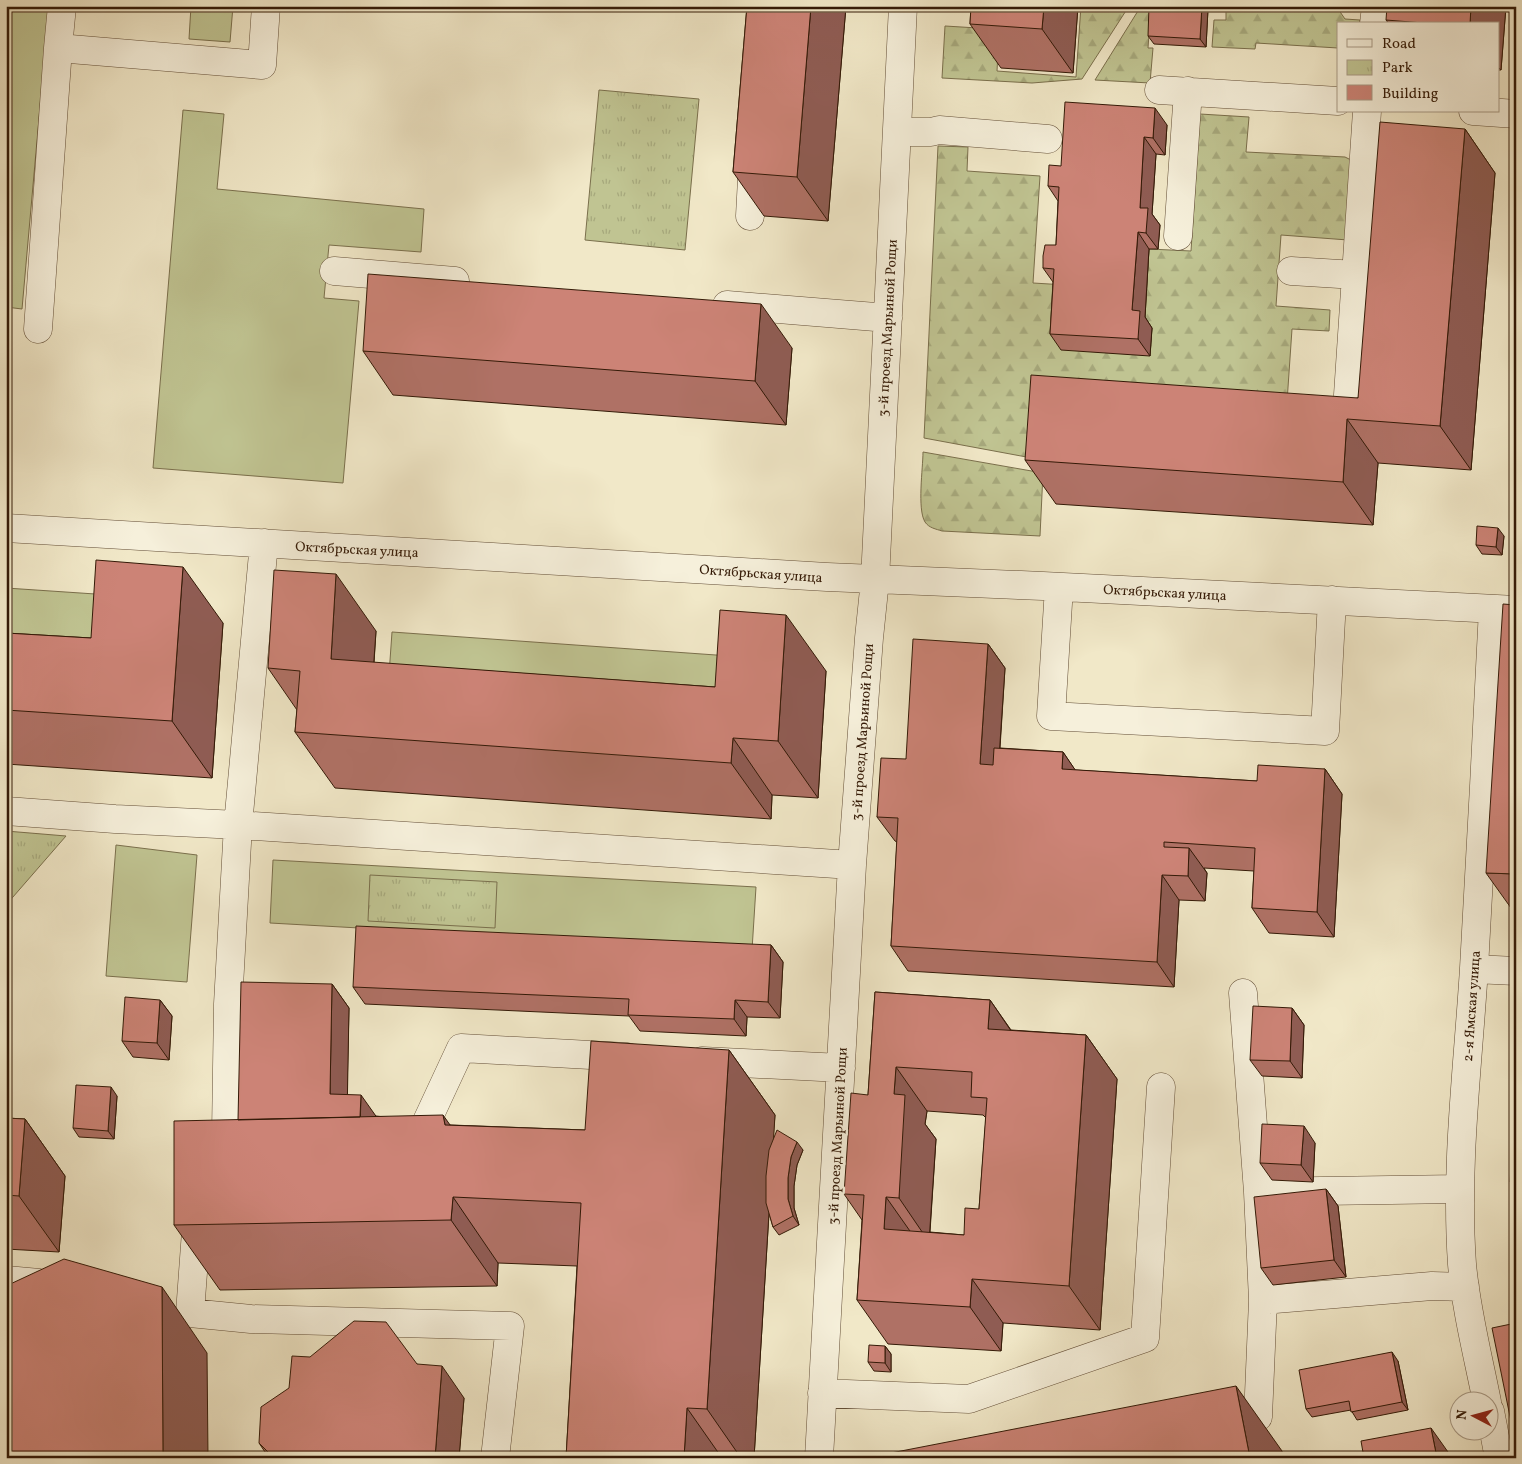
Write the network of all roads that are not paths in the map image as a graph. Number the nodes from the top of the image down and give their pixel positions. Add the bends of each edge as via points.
1 (62, 6) edge
2 (266, 6) edge
3 (903, 6) edge
4 (1376, 6) edge
5 (1374, 22) edge
6 (58, 48) junction
7 (1159, 90) dead end
8 (1188, 91) junction
9 (1337, 101) edge
10 (1367, 112) edge
11 (1487, 112) edge
12 (1516, 114) edge
13 (897, 132) junction
14 (1048, 138) dead end
15 (755, 139) edge
16 (750, 216) edge
17 (1178, 236) dead end
18 (334, 271) dead end
19 (1291, 271) dead end
20 (1356, 275) junction
21 (478, 283) edge
22 (700, 302) edge
23 (888, 318) junction
24 (38, 329) dead end
25 (1348, 395) edge
26 (6, 528) edge
27 (264, 544) junction
28 (875, 580) junction
29 (1058, 586) junction
30 (1332, 600) junction
31 (1504, 609) edge
32 (6, 811) edge
33 (238, 825) junction
34 (852, 865) junction
35 (1474, 969) junction
36 (1516, 971) edge
37 (1243, 993) dead end
38 (841, 1068) junction
39 (1161, 1087) dead end
40 (226, 1133) edge
41 (403, 1172) edge
42 (1459, 1189) junction
43 (1258, 1192) junction
44 (199, 1199) edge
45 (6, 1280) edge
46 (39, 1282) edge
47 (1465, 1287) junction
48 (1262, 1300) junction
49 (1500, 1334) edge
50 (1474, 1340) junction
51 (822, 1392) junction
52 (1485, 1392) edge
53 (1199, 1430) edge
54 (1497, 1442) edge
55 (495, 1458) edge
56 (818, 1458) edge
57 (1500, 1458) edge

1 - 6 street
2 - 6 street via 262,65
3 - 13 street, 3-й проезд Марьиной Рощи
4 - 5 street
6 - 24 street
7 - 8 street
8 - 9 street
8 - 17 street
10 - 20 street
11 - 12 street
13 - 14 street via 939,130
13 - 23 street, 3-й проезд Марьиной Рощи
15 - 16 street
18 - 21 street
19 - 20 street
20 - 25 street
22 - 23 street
23 - 28 street, 3-й проезд Марьиной Рощи
26 - 27 street, Октябрьская улица
27 - 28 street, Октябрьская улица
27 - 33 street
28 - 29 street, Октябрьская улица
28 - 34 street, 3-й проезд Марьиной Рощи
29 - 30 street, Октябрьская улица
29 - 30 street via 1051,716 1325,731
30 - 31 street, Октябрьская улица
31 - 35 street, 2-я Ямская улица
32 - 33 street
33 - 34 street
33 - 40 street via 228,1004
34 - 38 street, 3-й проезд Марьиной Рощи
35 - 36 street
35 - 42 street, 2-я Ямская улица
37 - 43 street
38 - 41 street via 461,1048
38 - 51 street, 3-й проезд Марьиной Рощи
39 - 51 street via 1145,1338 969,1399
42 - 43 street
42 - 47 street, 2-я Ямская улица
43 - 48 street
44 - 55 street via 190,1313 251,1319 510,1326
45 - 46 street
47 - 48 street via 1432,1286
47 - 50 street, 2-я Ямская улица
48 - 53 street via 1258,1416
49 - 50 street
50 - 52 street, 2-я Ямская улица
51 - 56 street, 3-й проезд Марьиной Рощи
54 - 57 street

